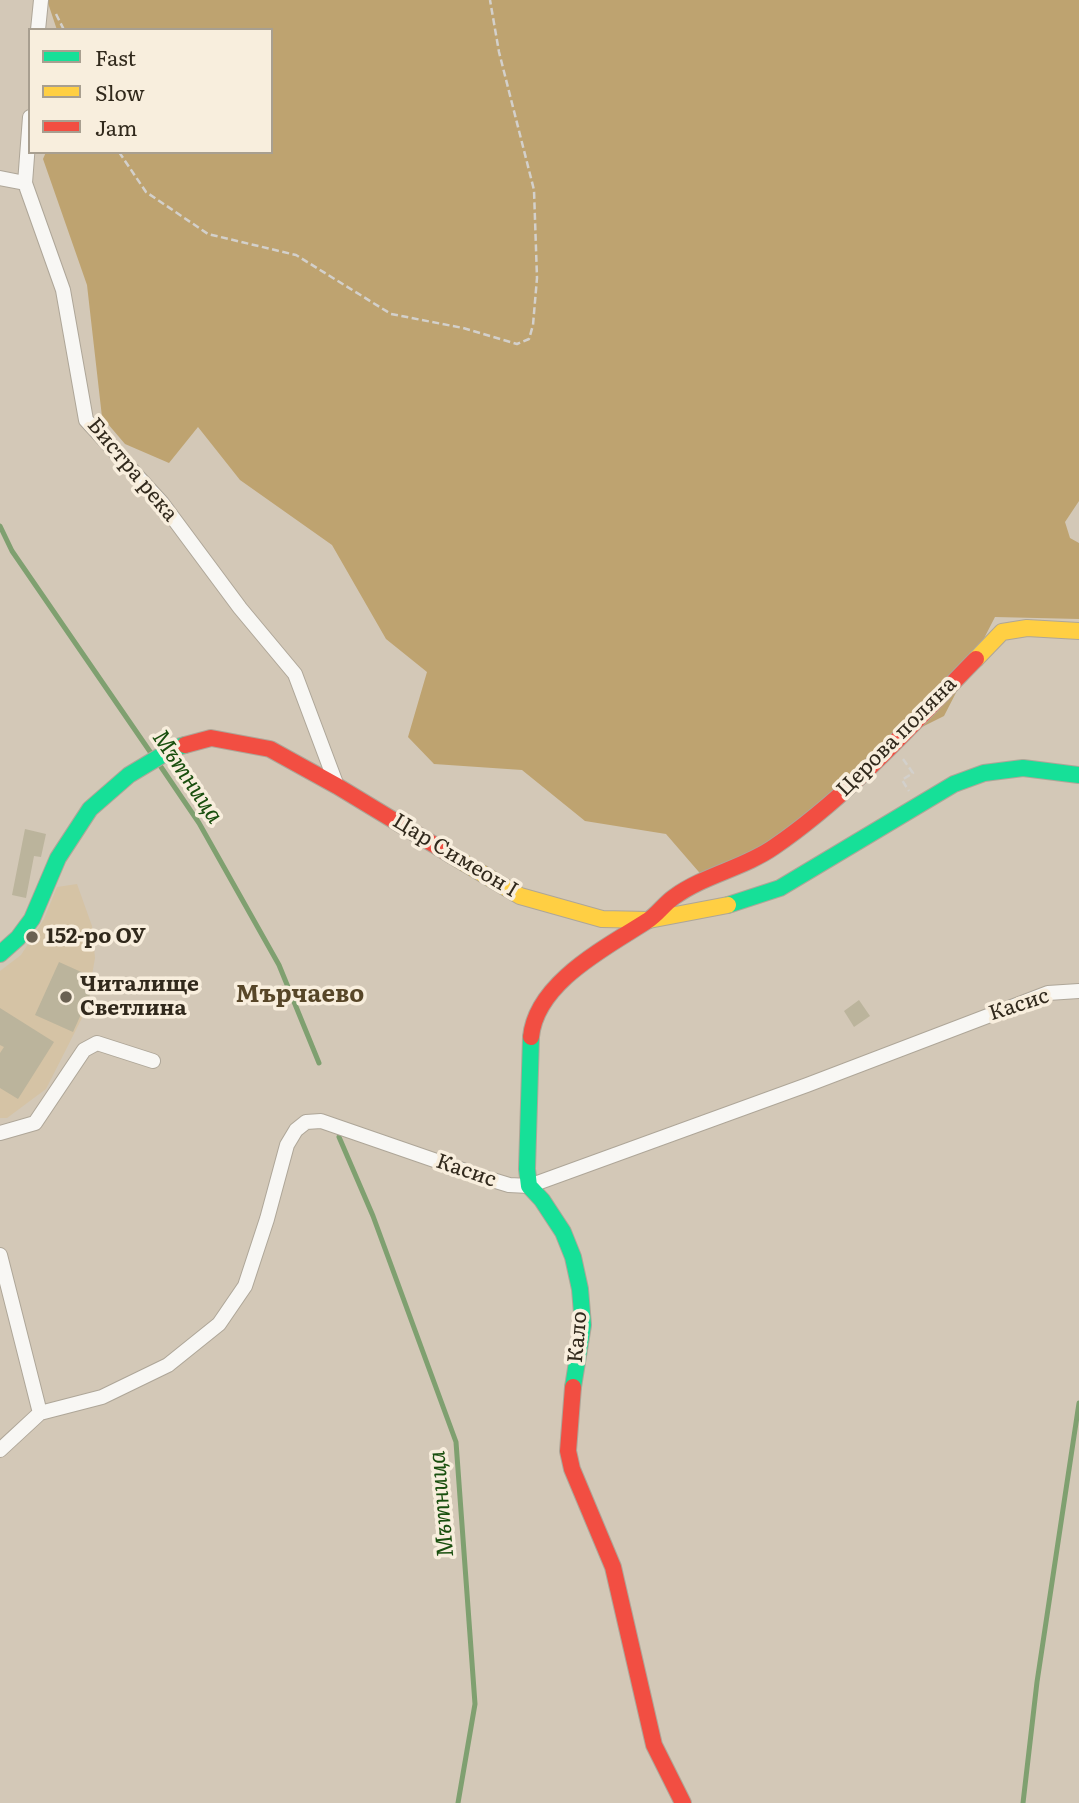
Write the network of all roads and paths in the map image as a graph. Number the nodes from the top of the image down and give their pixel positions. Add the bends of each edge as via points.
1 (41, 0) edge
2 (490, 0) edge
3 (54, 10) dead end
4 (38, 28) edge
5 (63, 28) edge
6 (28, 139) edge
7 (120, 154) edge
8 (0, 178) edge
9 (24, 183) junction
10 (1079, 631) edge
11 (894, 745) junction
12 (1079, 775) edge
13 (337, 786) junction
14 (919, 805) junction
15 (649, 920) junction
16 (1, 951) edge
17 (1079, 991) edge
18 (153, 1061) dead end
19 (0, 1133) edge
20 (529, 1186) junction
21 (0, 1255) edge
22 (40, 1413) junction
23 (0, 1450) edge
24 (683, 1803) edge

1 - 4 street
2 - 7 path via 534,190 537,278 533,325 529,339 517,344 391,314 296,255 208,234 146,192
3 - 5 path
6 - 9 street, Бистра река
8 - 9 street
9 - 13 street, Бистра река via 63,290 86,420 162,503 295,674
10 - 11 street, Церова поляна via 1027,628 1002,632
11 - 14 path via 913,773 902,780
11 - 15 street, Церова поляна via 773,848 675,896
12 - 14 street, Цар Симеон I via 1023,768 984,773
13 - 15 street, Цар Симеон I via 520,896 602,919
13 - 16 street, Цар Симеон I via 270,749 211,738 174,748 108,791 90,809 58,858 32,919
14 - 15 street, Цар Симеон I via 780,888 715,909
15 - 20 street via 558,983 542,1003 531,1033
17 - 20 street, Касис via 1048,993
18 - 19 street via 97,1043 84,1050 35,1123
20 - 22 street, Касис via 486,1178 321,1121 306,1122 287,1145 245,1286 219,1324 168,1365 102,1397
20 - 24 street, Кало via 563,1232 580,1289 583,1325 568,1440 572,1469 613,1567 654,1745
21 - 22 street
22 - 23 street, Касис

